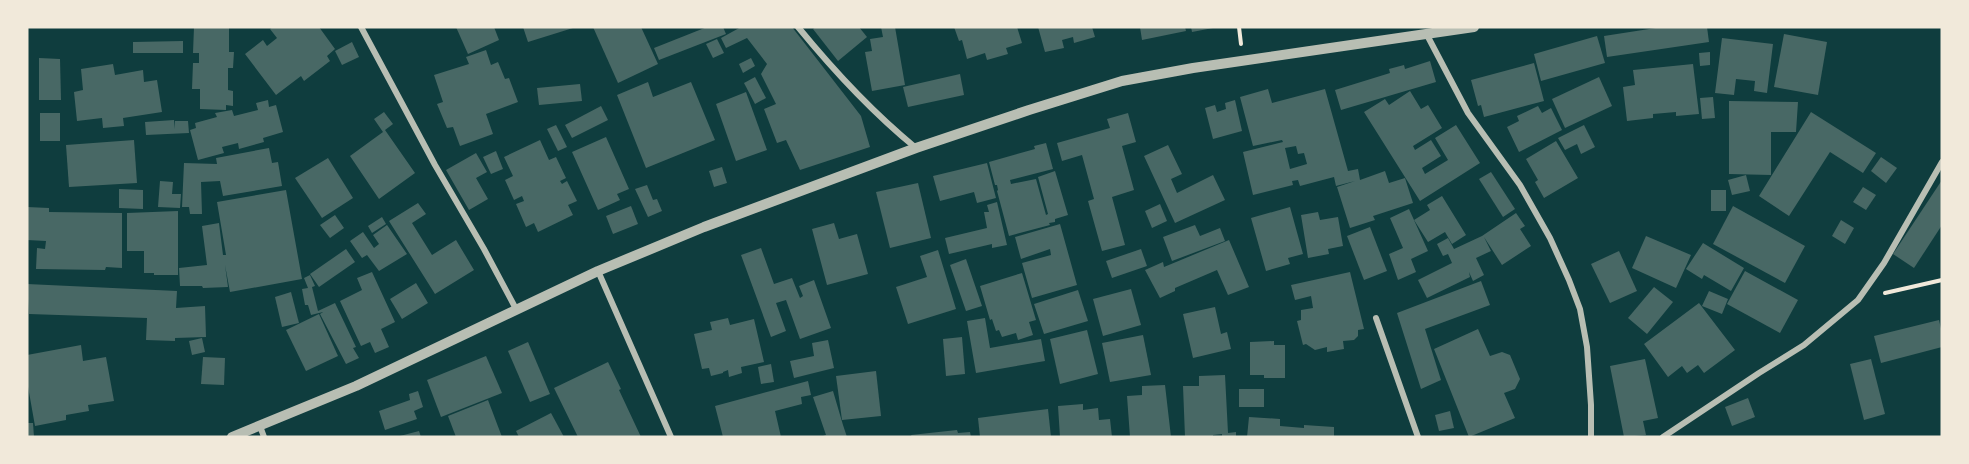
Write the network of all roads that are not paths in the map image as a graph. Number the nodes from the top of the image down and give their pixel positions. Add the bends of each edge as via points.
1 (361, 27) edge
2 (798, 27) edge
3 (1474, 27) edge
4 (1427, 35) junction
5 (916, 148) junction
6 (1942, 162) edge
7 (598, 270) junction
8 (516, 309) junction
9 (1376, 318) dead end
10 (260, 426) junction
11 (232, 437) edge
12 (264, 437) edge
13 (671, 437) edge
14 (1418, 437) edge
15 (1591, 437) edge
16 (1663, 437) edge

1 - 8 street
2 - 5 street via 889,126
3 - 4 street
4 - 5 street via 1122,81
4 - 15 street via 1468,113 1520,184 1569,280 1580,309 1587,347
5 - 7 street via 704,226
6 - 16 street via 1858,300 1804,345
7 - 8 street
7 - 13 street
8 - 10 street via 356,386
9 - 14 street
10 - 11 street
10 - 12 street

